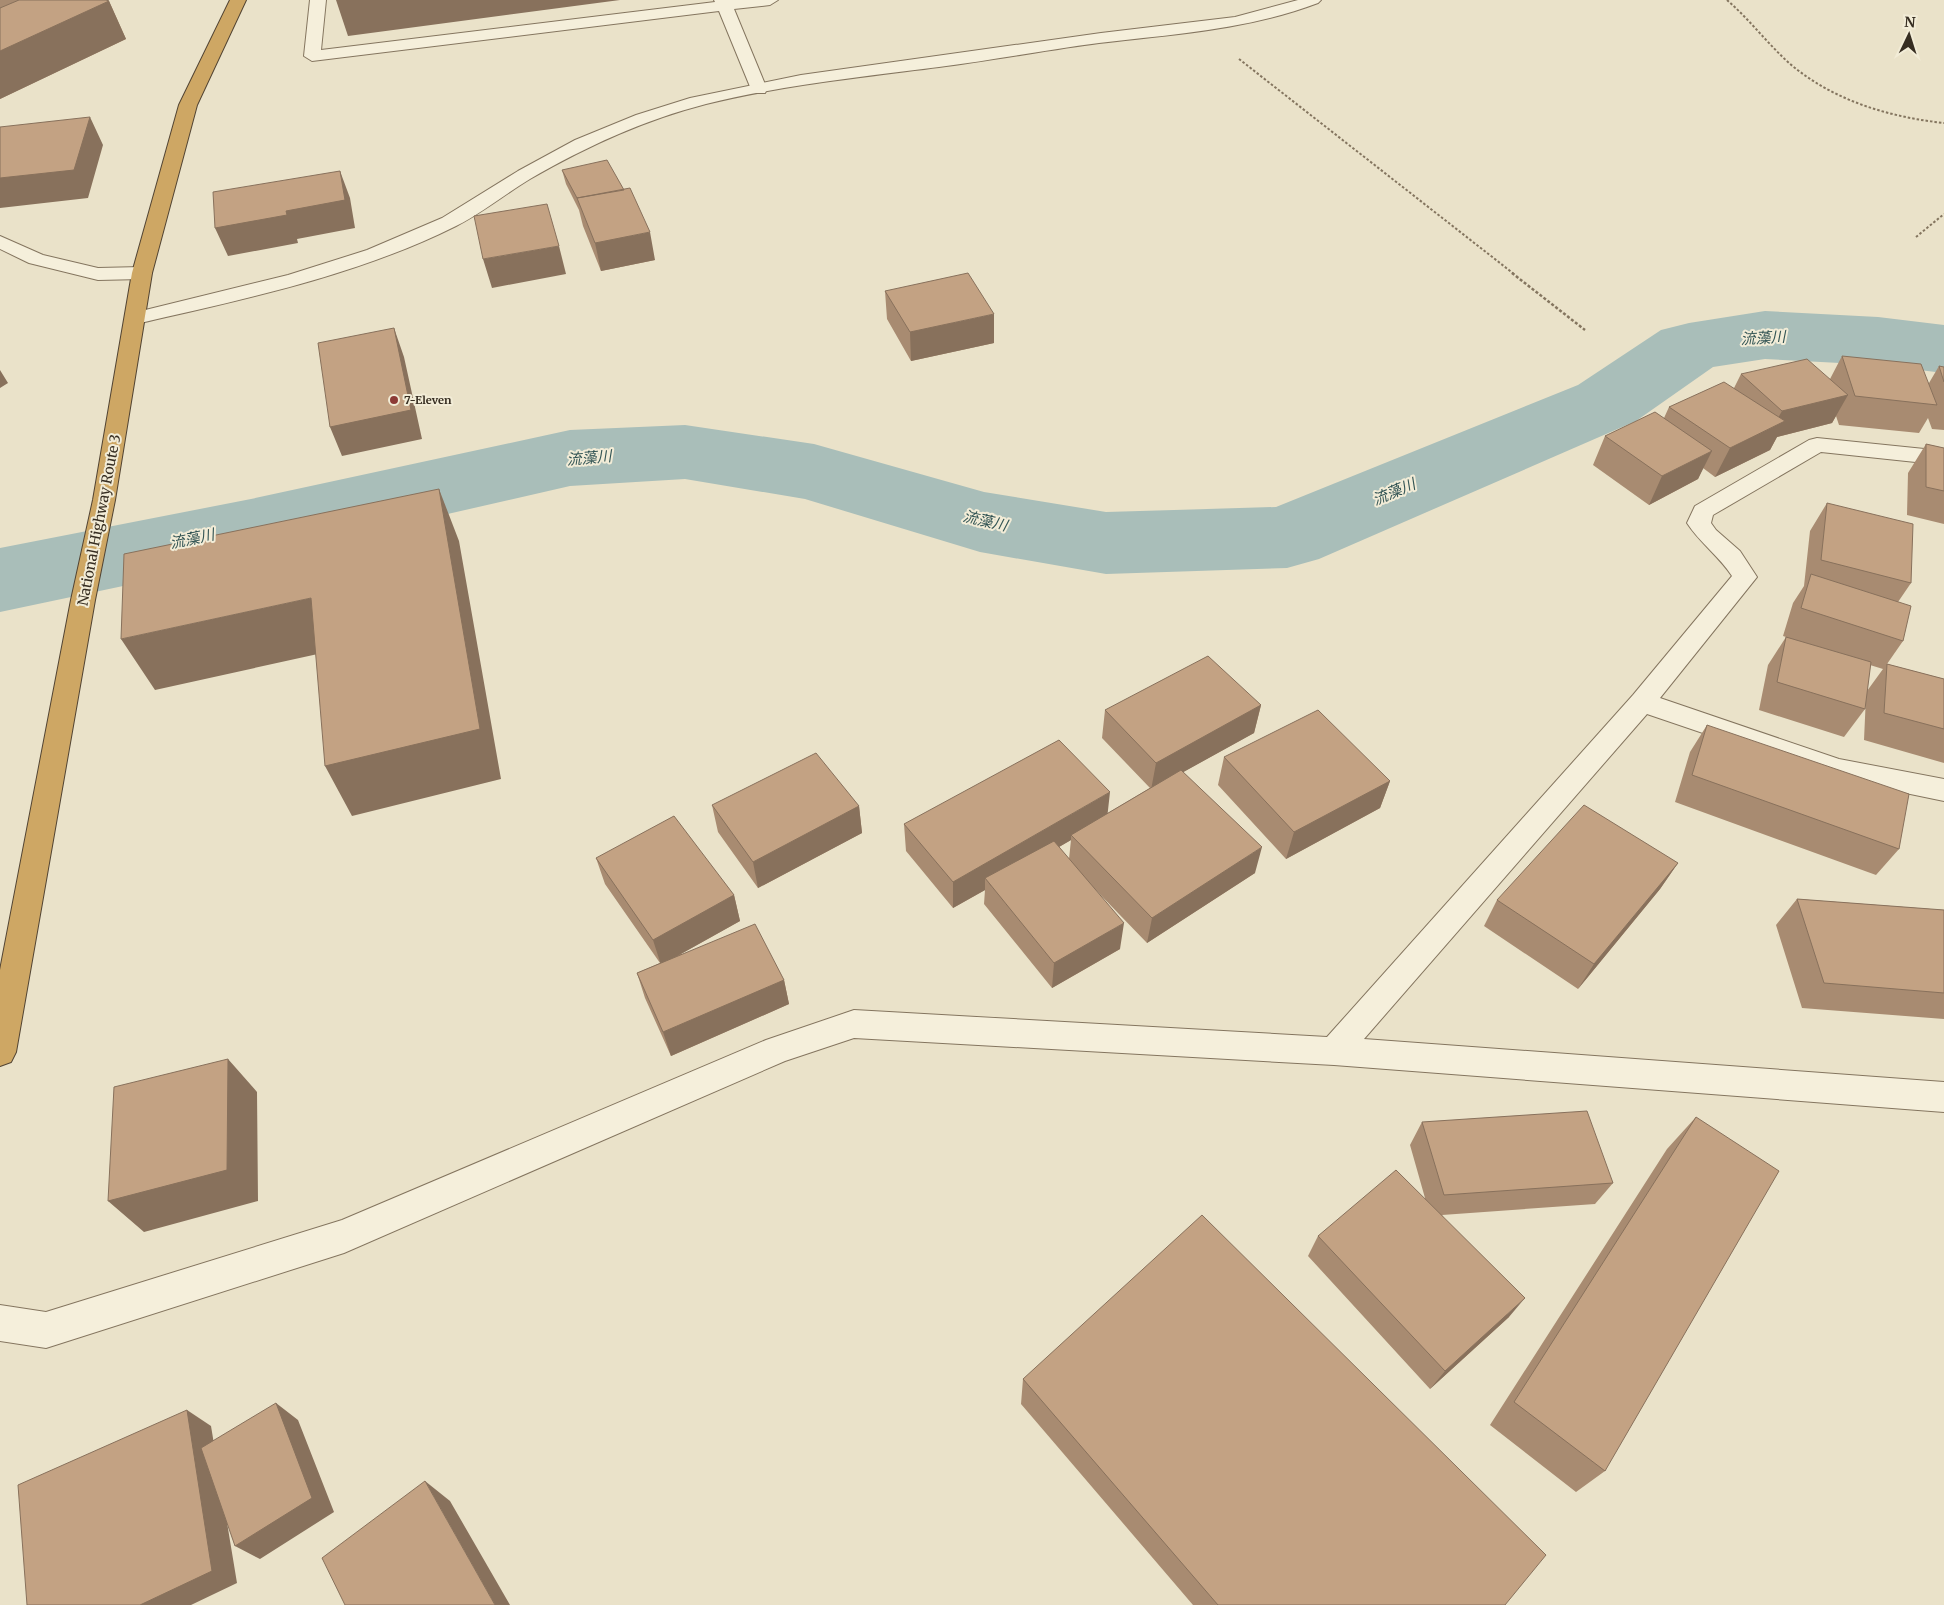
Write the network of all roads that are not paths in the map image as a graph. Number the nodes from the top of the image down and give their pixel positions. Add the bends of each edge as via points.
1 (238, 0) edge
2 (318, 0) edge
3 (770, 0) edge
4 (1313, 0) edge
5 (724, 3) edge
6 (758, 89) junction
7 (0, 242) edge
8 (142, 273) junction
9 (136, 318) junction
10 (1944, 458) edge
11 (1642, 702) junction
12 (1944, 790) edge
13 (1334, 1051) junction
14 (0, 1052) edge
15 (1944, 1097) edge
16 (0, 1323) edge

1 - 8 highway, National Highway Route 3 via 188,105
2 - 5 street via 312,56
3 - 5 street
4 - 6 street via 1248,21 814,78
5 - 6 street
6 - 9 street via 662,112 573,148 450,222 357,260
7 - 8 street via 36,259 98,274
8 - 9 highway, National Highway Route 3
9 - 14 highway, National Highway Route 3
10 - 11 street via 1817,445 1703,511 1699,523 1708,536 1732,557 1744,576
11 - 12 street via 1838,769
11 - 13 street
13 - 15 street
13 - 16 street via 854,1024 777,1050 344,1236 46,1330

